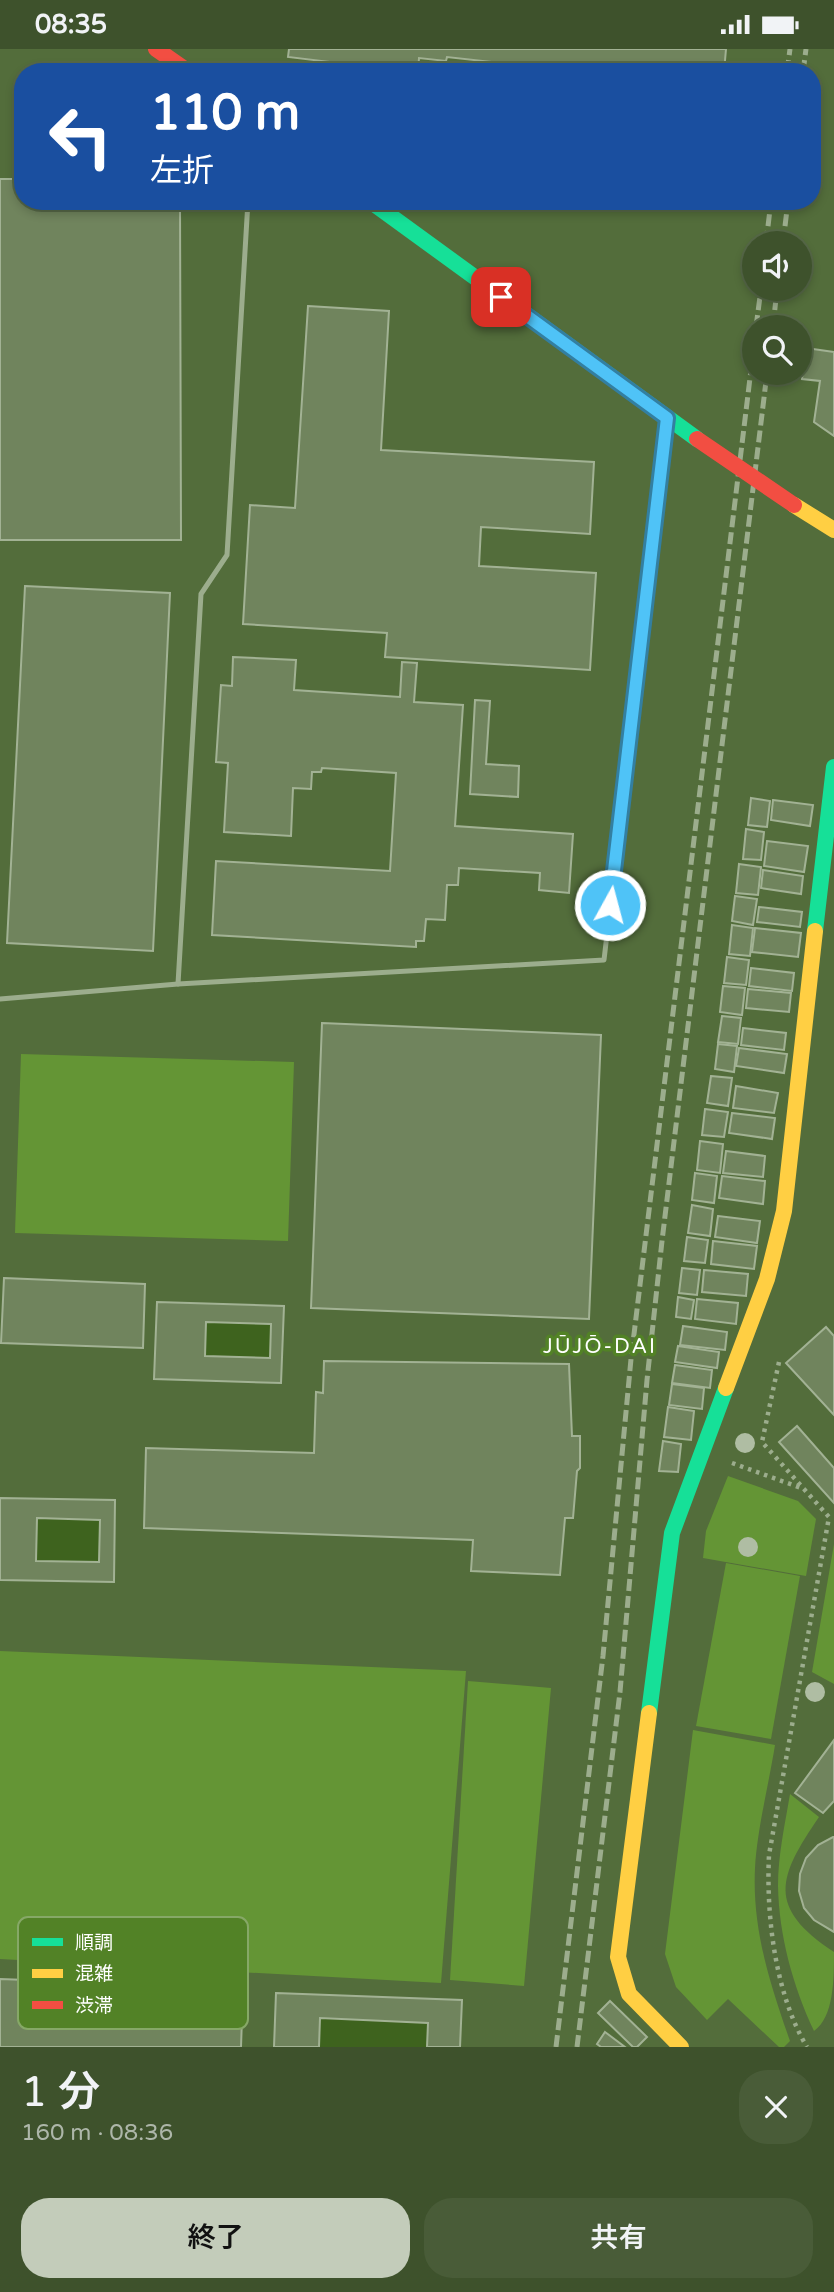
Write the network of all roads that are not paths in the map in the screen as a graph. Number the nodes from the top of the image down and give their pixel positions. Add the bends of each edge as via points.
1 (156, 49) edge
2 (175, 63) edge
3 (247, 210) edge
4 (382, 210) edge
5 (667, 418) junction
6 (834, 530) edge
7 (834, 767) edge
8 (178, 984) junction
9 (0, 999) edge
10 (681, 2047) edge

1 - 2 street
3 - 8 lane via 228,555 201,594
4 - 5 street
5 - 6 street, bridge
5 - 8 lane via 604,961
7 - 10 street via 784,1211 767,1279 672,1533 618,1957 629,1994
8 - 9 lane

